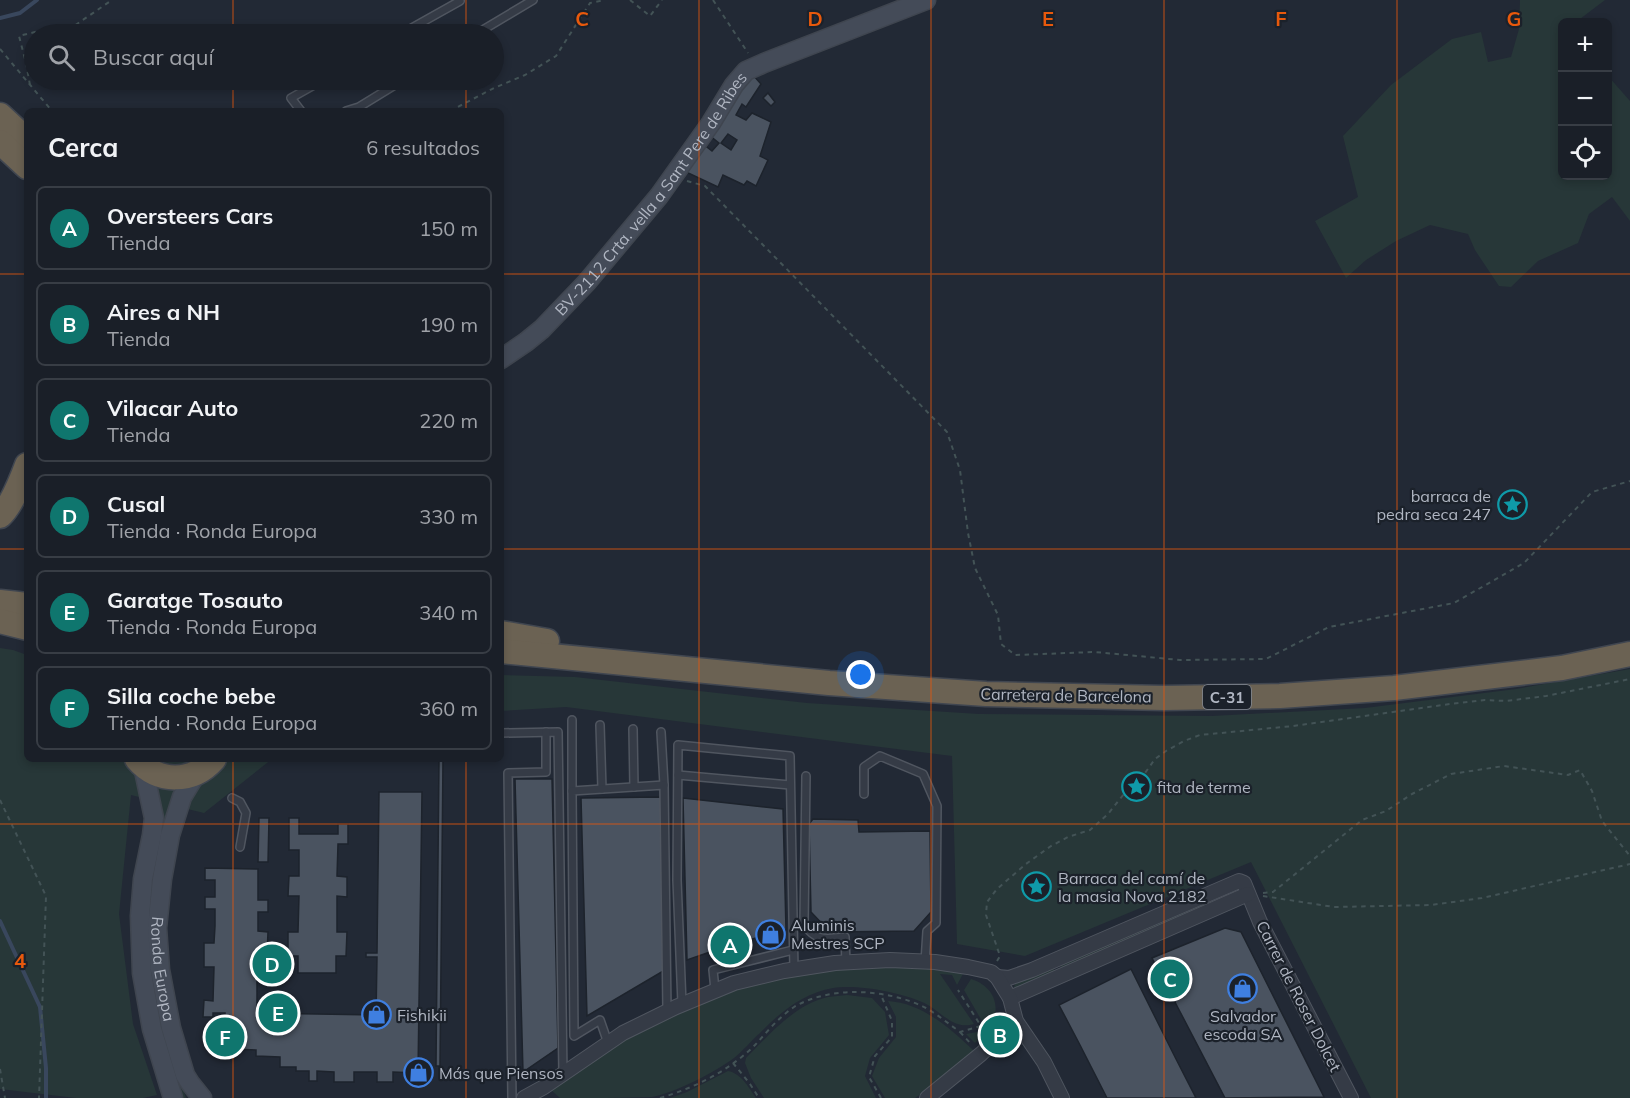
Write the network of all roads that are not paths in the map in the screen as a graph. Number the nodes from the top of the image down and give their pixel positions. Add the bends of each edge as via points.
1 (532, 0) edge
2 (926, 0) edge
3 (460, 1) edge
4 (419, 24) edge
5 (493, 24) edge
6 (305, 90) edge
7 (387, 90) edge
8 (299, 108) edge
9 (356, 108) edge
10 (0, 115) edge
11 (24, 137) edge
12 (0, 142) edge
13 (24, 164) edge
14 (504, 357) edge
15 (24, 472) edge
16 (0, 516) edge
17 (0, 602) edge
18 (24, 604) edge
19 (0, 621) edge
20 (24, 627) edge
21 (504, 638) edge
22 (504, 639) edge
23 (530, 654) junction
24 (1630, 654) edge
25 (504, 660) edge
26 (978, 694) junction
27 (572, 720) dead end
28 (600, 725) dead end
29 (633, 729) dead end
30 (546, 732) junction
31 (661, 732) dead end
32 (504, 733) edge
33 (140, 762) edge
34 (205, 766) edge
35 (678, 775) junction
36 (806, 776) dead end
37 (790, 784) junction
38 (664, 785) junction
39 (634, 787) junction
40 (602, 789) junction
41 (572, 791) junction
42 (864, 794) dead end
43 (232, 798) dead end
44 (161, 835) junction
45 (240, 847) dead end
46 (1248, 894) junction
47 (793, 950) junction
48 (925, 962) junction
49 (846, 963) junction
50 (794, 970) junction
51 (994, 974) junction
52 (715, 990) junction
53 (1010, 998) junction
54 (682, 1004) junction
55 (667, 1011) junction
56 (1016, 1021) junction
57 (608, 1043) junction
58 (563, 1074) junction
59 (167, 1077) junction
60 (163, 1098) edge
61 (173, 1098) edge
62 (202, 1098) edge
63 (512, 1098) edge
64 (524, 1098) edge
65 (927, 1098) edge
66 (1062, 1098) edge
67 (1351, 1098) edge

1 - 5 lane
2 - 14 street, BV-2112 Crta. vella a Sant Pere de Ribes via 746,71 659,196 587,282 528,342
3 - 4 lane
6 - 8 lane via 291,98
7 - 9 lane
10 - 11 highway
12 - 13 highway
15 - 16 highway
17 - 18 highway
19 - 20 highway
21 - 26 highway via 971,685
22 - 23 highway, Carretera de Barcelona / C-31
23 - 25 highway via 515,661
23 - 26 highway, Carretera de Barcelona / C-31
24 - 26 highway, Carretera de Barcelona / C-31 via 1562,668 1351,692 1164,698
27 - 41 lane
28 - 40 lane
29 - 39 lane
30 - 32 lane
30 - 58 lane via 558,732
30 - 63 lane via 546,772 508,773
31 - 38 lane
33 - 34 highway via 152,772 181,778
33 - 44 street
34 - 44 street
35 - 37 lane
35 - 37 lane via 678,745 790,756
35 - 54 lane
36 - 49 lane via 804,924 810,934 824,939 845,937
37 - 47 lane
38 - 39 lane
38 - 55 lane
39 - 40 lane
40 - 41 lane
41 - 57 lane via 574,1036 600,1020
42 - 48 lane via 864,767 880,756 923,774 937,806 936,923 927,931
43 - 45 lane via 240,802 246,813
44 - 59 street, Ronda Europa via 143,879 139,926 148,1011
44 - 62 street, Ronda Europa via 157,928 160,970 181,1061 190,1083
46 - 51 street via 1239,881 1032,970 1009,978
46 - 53 street
46 - 67 street, Carrer de Roser Dolcet
47 - 50 lane
47 - 52 lane via 713,970
48 - 49 street
48 - 51 street
49 - 50 street
50 - 52 street via 734,982
51 - 53 street
52 - 54 street
53 - 56 street
54 - 55 street
55 - 57 street
56 - 65 street
56 - 66 street via 1044,1062
57 - 58 street
58 - 64 street
59 - 60 street
59 - 61 street, Ronda Europa

